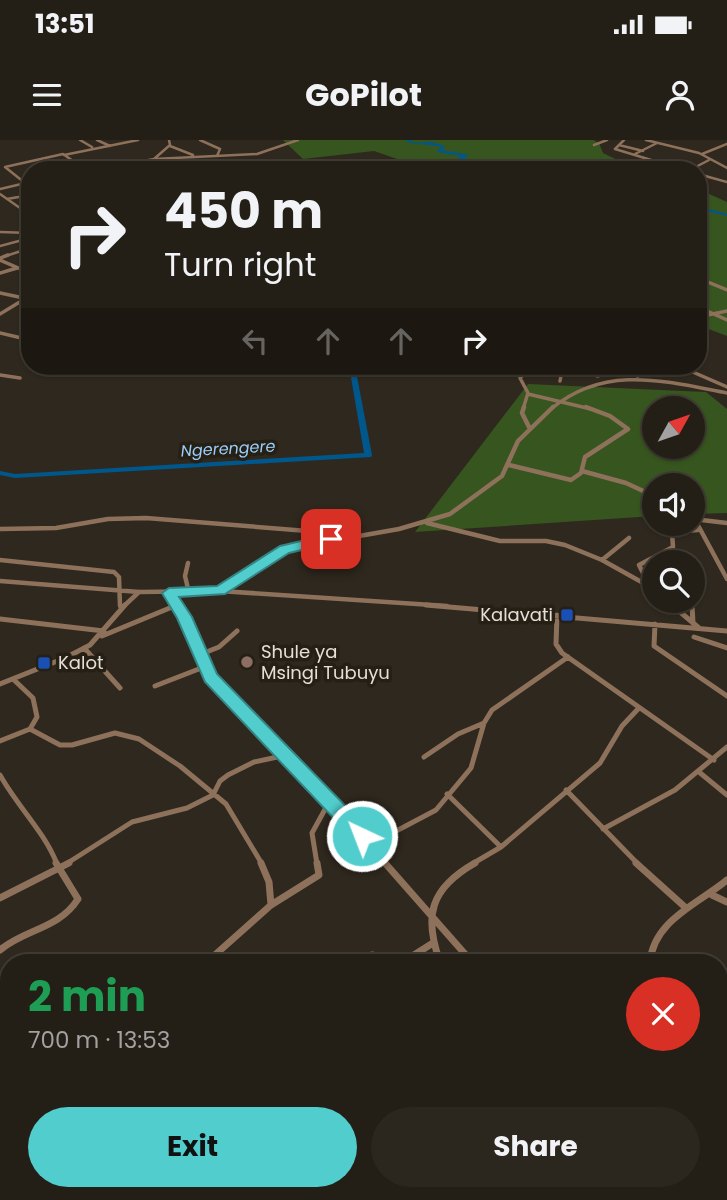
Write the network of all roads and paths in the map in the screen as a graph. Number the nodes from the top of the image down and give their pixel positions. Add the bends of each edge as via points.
1 (80, 140) edge
2 (92, 140) edge
3 (97, 140) edge
4 (138, 140) edge
5 (169, 140) edge
6 (200, 140) edge
7 (298, 140) edge
8 (607, 140) edge
9 (624, 140) edge
10 (646, 140) edge
11 (106, 143) junction
12 (657, 143) junction
13 (727, 144) edge
14 (170, 145) junction
15 (594, 145) dead end
16 (619, 145) junction
17 (110, 146) junction
18 (92, 147) junction
19 (644, 151) junction
20 (634, 154) junction
21 (702, 154) junction
22 (64, 155) junction
23 (194, 156) junction
24 (216, 156) junction
25 (644, 157) junction
26 (154, 159) junction
27 (638, 160) dead end
28 (709, 160) joint
29 (34, 161) edge
30 (73, 161) edge
31 (141, 161) edge
32 (656, 161) edge
33 (0, 163) edge
34 (21, 164) edge
35 (5, 167) junction
36 (727, 169) edge
37 (707, 176) edge
38 (21, 178) edge
39 (727, 182) edge
40 (21, 184) edge
41 (0, 192) edge
42 (21, 197) edge
43 (7, 199) junction
44 (21, 209) edge
45 (0, 232) edge
46 (21, 233) edge
47 (21, 240) edge
48 (0, 246) edge
49 (21, 251) edge
50 (0, 259) edge
51 (6, 263) junction
52 (18, 268) junction
53 (21, 269) edge
54 (0, 272) edge
55 (707, 282) edge
56 (727, 290) edge
57 (0, 293) edge
58 (21, 295) edge
59 (21, 300) edge
60 (707, 311) edge
61 (727, 311) edge
62 (0, 314) edge
63 (715, 315) junction
64 (707, 316) edge
65 (727, 320) edge
66 (0, 333) edge
67 (21, 338) edge
68 (0, 375) edge
69 (523, 375) edge
70 (562, 375) edge
71 (590, 375) edge
72 (602, 375) edge
73 (637, 375) edge
74 (700, 375) edge
75 (20, 378) dead end
76 (598, 378) junction
77 (641, 378) junction
78 (727, 380) edge
79 (560, 382) dead end
80 (720, 384) junction
81 (727, 387) edge
82 (727, 393) edge
83 (528, 394) junction
84 (561, 400) junction
85 (529, 427) junction
86 (509, 465) junction
87 (582, 471) junction
88 (642, 490) edge
89 (705, 520) edge
90 (427, 523) junction
91 (727, 523) edge
92 (0, 529) edge
93 (363, 534) junction
94 (703, 536) edge
95 (629, 538) dead end
96 (0, 560) edge
97 (602, 560) junction
98 (188, 563) dead end
99 (724, 563) edge
100 (727, 579) edge
101 (0, 581) edge
102 (642, 582) edge
103 (119, 590) junction
104 (220, 591) junction
105 (139, 592) junction
106 (169, 593) junction
107 (189, 593) junction
108 (177, 605) junction
109 (120, 607) junction
110 (682, 613) edge
111 (693, 613) edge
112 (557, 615) junction
113 (0, 619) edge
114 (693, 623) junction
115 (655, 624) junction
116 (699, 628) junction
117 (104, 631) junction
118 (237, 631) dead end
119 (727, 631) edge
120 (694, 637) dead end
121 (99, 638) junction
122 (84, 648) junction
123 (727, 648) edge
124 (199, 655) junction
125 (568, 657) junction
126 (204, 667) junction
127 (13, 679) junction
128 (0, 684) edge
129 (155, 687) dead end
130 (120, 688) dead end
131 (727, 696) edge
132 (638, 709) junction
133 (484, 723) junction
134 (30, 729) junction
135 (0, 741) edge
136 (727, 747) edge
137 (282, 756) junction
138 (424, 757) dead end
139 (714, 760) junction
140 (699, 772) junction
141 (0, 775) edge
142 (566, 790) junction
143 (447, 794) junction
144 (213, 795) junction
145 (727, 795) edge
146 (330, 802) junction
147 (603, 829) junction
148 (362, 836) junction
149 (501, 847) junction
150 (59, 869) junction
151 (727, 880) edge
152 (712, 895) junction
153 (0, 898) edge
154 (727, 902) edge
155 (271, 905) junction
156 (686, 908) junction
157 (431, 917) junction
158 (433, 943) junction
159 (0, 950) edge
160 (216, 954) edge
161 (414, 954) edge
162 (437, 954) edge
163 (465, 954) edge
164 (651, 954) edge

1 - 18 street
2 - 18 street
3 - 11 street
4 - 17 street
5 - 14 street
6 - 24 street via 220,149
7 - 24 street via 263,153
8 - 15 street
9 - 16 street
10 - 12 street
11 - 17 street
11 - 18 street
12 - 19 street
12 - 21 street
13 - 21 street
14 - 23 street
14 - 26 street
16 - 19 street
16 - 20 street via 615,148
17 - 18 street
18 - 22 street
19 - 20 street
20 - 25 street
21 - 28 street
22 - 29 street
22 - 30 street
23 - 24 street
23 - 26 street
25 - 27 street
25 - 32 street
26 - 31 street
28 - 36 street
33 - 35 street
34 - 35 street
35 - 38 street
37 - 39 street
40 - 41 street
41 - 43 street
42 - 43 street
43 - 44 street
45 - 46 street
47 - 48 street
49 - 50 street
50 - 51 street
51 - 52 street
51 - 54 street
52 - 53 street
52 - 54 street
55 - 56 street
57 - 58 street
59 - 62 street
60 - 63 street
61 - 63 street
63 - 64 street
63 - 65 street
66 - 67 street
68 - 75 street
69 - 83 street via 520,378
70 - 79 street
71 - 76 street
72 - 76 street
73 - 77 street
74 - 80 street
76 - 77 street
76 - 84 street
77 - 82 street
78 - 80 street
80 - 81 street
83 - 84 street
83 - 85 street via 522,414
84 - 85 street
84 - 87 street via 618,419 628,427 585,457
85 - 86 street via 513,449
86 - 87 street via 568,481
86 - 90 street via 502,476 456,510
87 - 88 street
89 - 91 street
90 - 93 street
90 - 97 street via 500,541 558,543
92 - 93 street via 146,518
93 - 104 street via 285,549
94 - 99 street
95 - 97 street
96 - 103 street via 110,571 119,577
97 - 102 street
98 - 107 street
99 - 100 street
101 - 103 street
103 - 105 street
103 - 109 street
104 - 107 street
104 - 112 street
105 - 106 street
105 - 109 street
106 - 107 street
106 - 108 street
108 - 121 street
108 - 124 street
109 - 117 street
110 - 114 street
111 - 114 street
112 - 115 street
112 - 125 street via 557,647
113 - 117 street
114 - 116 street
115 - 116 street
115 - 131 street via 654,646
116 - 119 street
117 - 121 street
118 - 124 street
120 - 123 street
121 - 122 street
122 - 127 street
122 - 130 street
124 - 126 street
125 - 132 street
125 - 133 street via 500,702
126 - 129 street
126 - 137 street
127 - 128 street
127 - 134 street via 36,705 37,718
132 - 139 street
132 - 142 street via 622,726 604,759
133 - 138 street
133 - 143 street via 471,768
134 - 135 street
134 - 144 street via 48,741 72,748 110,732 131,736 163,753
136 - 139 street
137 - 144 street via 254,762 228,775
137 - 146 street
139 - 140 street
140 - 145 street
140 - 147 street
141 - 150 street via 49,844
142 - 147 street
142 - 149 street
143 - 148 street via 432,813 383,838
143 - 149 street
144 - 150 street via 183,809 132,822
144 - 155 street via 227,806 271,881
146 - 148 street
146 - 155 street via 312,833 319,875
147 - 156 street
148 - 157 street
149 - 157 street via 451,877 436,896
150 - 153 street
150 - 159 street via 78,895 76,903 50,926
151 - 152 street
152 - 154 street
152 - 156 street
155 - 160 street
156 - 164 street via 653,945
157 - 158 street
157 - 163 street
158 - 161 street
158 - 162 street

